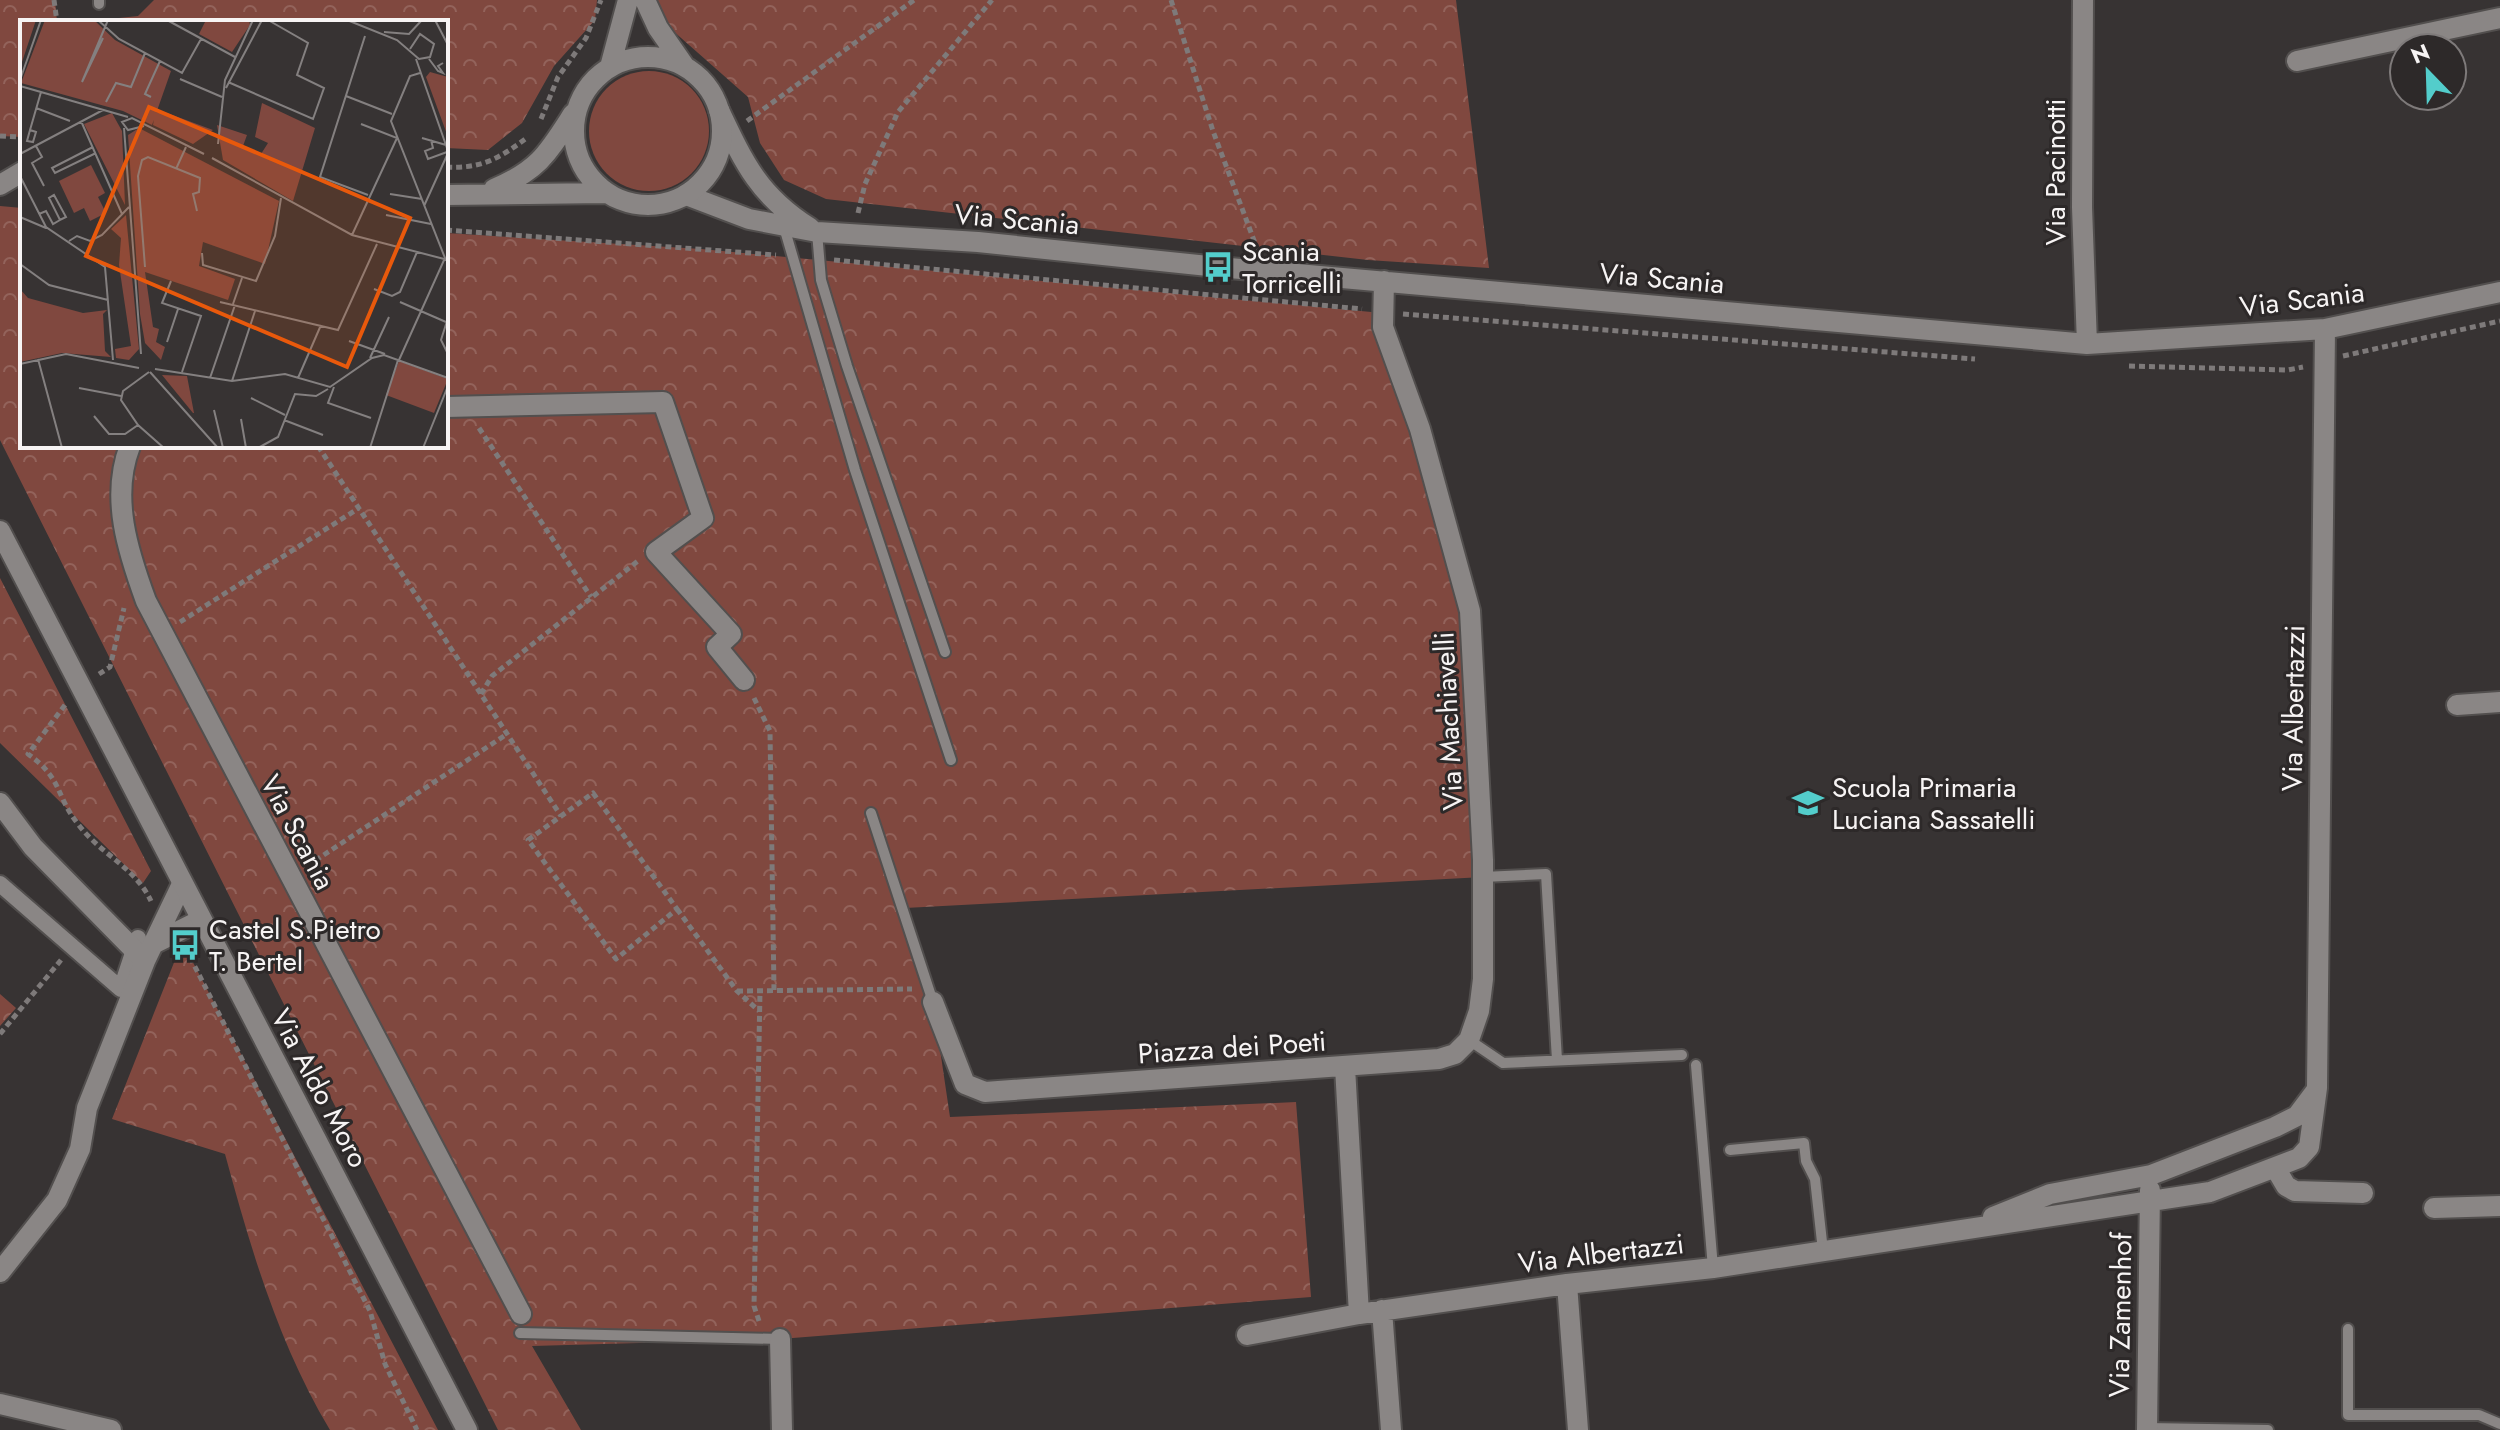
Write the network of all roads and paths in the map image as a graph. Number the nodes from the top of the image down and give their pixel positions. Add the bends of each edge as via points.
1 (54, 0) edge
2 (601, 0) edge
3 (628, 0) edge
4 (645, 0) edge
5 (914, 0) edge
6 (992, 0) edge
7 (1171, 0) edge
8 (2083, 0) edge
9 (2500, 18) edge
10 (57, 20) edge
11 (2297, 61) dead end
12 (610, 67) junction
13 (685, 67) junction
14 (577, 108) junction
15 (719, 110) junction
16 (730, 133) junction
17 (0, 136) edge
18 (20, 137) edge
19 (448, 167) edge
20 (20, 172) edge
21 (0, 173) edge
22 (20, 173) edge
23 (0, 185) edge
24 (605, 193) junction
25 (448, 195) edge
26 (480, 195) junction
27 (686, 195) junction
28 (782, 217) junction
29 (817, 232) junction
30 (852, 234) junction
31 (1266, 271) junction
32 (1384, 281) junction
33 (2500, 292) edge
34 (2325, 329) junction
35 (2087, 344) junction
36 (456, 407) edge
37 (130, 448) edge
38 (319, 448) edge
39 (359, 508) junction
40 (0, 531) edge
41 (656, 552) junction
42 (119, 594) dead end
43 (591, 597) junction
44 (163, 633) junction
45 (945, 652) dead end
46 (744, 680) joint
47 (79, 686) junction
48 (481, 694) junction
49 (2500, 702) edge
50 (2457, 705) dead end
51 (507, 734) junction
52 (951, 760) dead end
53 (0, 803) edge
54 (871, 813) dead end
55 (561, 816) junction
56 (1483, 877) junction
57 (290, 878) junction
58 (143, 883) dead end
59 (0, 884) edge
60 (182, 884) junction
61 (677, 909) junction
62 (201, 920) junction
63 (72, 947) junction
64 (142, 948) junction
65 (188, 953) dead end
66 (774, 990) junction
67 (737, 991) junction
68 (760, 991) junction
69 (931, 996) junction
70 (760, 1011) junction
71 (0, 1034) edge
72 (1469, 1040) junction
73 (1682, 1055) dead end
74 (1557, 1060) junction
75 (1696, 1065) dead end
76 (1345, 1067) junction
77 (2317, 1088) junction
78 (1730, 1150) dead end
79 (2276, 1169) junction
80 (2151, 1175) junction
81 (2363, 1193) dead end
82 (2150, 1201) junction
83 (2500, 1206) edge
84 (2434, 1208) dead end
85 (1963, 1229) junction
86 (1823, 1251) junction
87 (1713, 1268) junction
88 (0, 1272) edge
89 (1567, 1284) junction
90 (1382, 1310) junction
91 (1359, 1314) junction
92 (521, 1324) joint
93 (2348, 1329) dead end
94 (1247, 1335) dead end
95 (776, 1339) junction
96 (0, 1404) edge
97 (2500, 1424) edge
98 (2147, 1429) edge
99 (111, 1430) edge
100 (417, 1430) edge
101 (467, 1430) edge
102 (782, 1430) edge
103 (1391, 1430) edge
104 (1578, 1430) edge
105 (2268, 1430) edge

1 - 10 path
2 - 19 path via 586,38 558,77 530,136 505,155 472,169
3 - 12 street
4 - 13 street
5 - 16 path
6 - 30 path via 898,112 865,184
7 - 31 path
8 - 35 street, Via Pacinotti
9 - 11 street
12 - 13 street via 647,57
12 - 14 street via 595,78
13 - 15 street via 712,93
14 - 24 street via 577,155
14 - 26 street via 551,149 525,176
15 - 16 street
15 - 27 street via 717,158
16 - 28 street via 747,169
17 - 18 path
20 - 21 street
22 - 23 street
24 - 26 street
24 - 27 street via 645,206
25 - 26 street
27 - 28 street via 749,219
28 - 29 street
28 - 52 lane via 850,455
29 - 30 street, Via Scania
29 - 45 lane via 821,280 842,352
30 - 31 street, Via Scania
31 - 32 street, Via Scania
32 - 35 street, Via Scania
32 - 56 street, Via Machiavelli via 1383,327 1420,429 1470,611
33 - 34 street, Via Scania
34 - 35 street, Via Scania
34 - 77 street, Via Albertazzi
36 - 41 street via 663,402 703,518
36 - 43 path
37 - 44 street, Via Scania via 121,488 127,550
38 - 39 path
39 - 44 path
39 - 48 path
40 - 47 street, Via Aldo Moro
41 - 43 path
41 - 46 street via 731,634 717,647
42 - 47 path via 124,608 110,667
43 - 48 path via 492,676
44 - 57 street, Via Scania
46 - 66 path via 770,731
47 - 58 path via 28,754 49,769 78,825
47 - 60 street, Via Aldo Moro
48 - 51 path
49 - 50 street
51 - 55 path
51 - 57 path
53 - 64 street via 33,847
54 - 69 lane
55 - 61 path via 593,793
55 - 61 path via 528,840 616,959
56 - 72 street, Via Machiavelli via 1483,979
56 - 74 lane via 1546,874
57 - 92 street, Via Scania
59 - 63 street
60 - 62 street, Via Aldo Moro
60 - 64 street
61 - 67 path
62 - 64 street
62 - 101 street, Via Aldo Moro
63 - 64 street via 121,989
63 - 71 path
64 - 88 street via 87,1108 80,1149 57,1200
65 - 100 path via 370,1311 385,1364
66 - 68 path
66 - 69 path
67 - 68 path
67 - 70 path
68 - 70 path
69 - 76 street, Piazza dei Poeti via 965,1084 985,1092
70 - 95 path via 754,1306
72 - 74 lane via 1503,1063
72 - 76 street via 1455,1054 1439,1059
73 - 74 lane
75 - 87 lane
76 - 91 street, Piazza dei Poeti
77 - 79 street, Via Albertazzi via 2309,1147
77 - 80 street, Via Albertazzi via 2297,1116
78 - 86 lane via 1804,1143 1815,1179
79 - 81 street via 2295,1191
79 - 82 street, Via Albertazzi via 2210,1192
80 - 82 street
80 - 85 street, Via Albertazzi via 2050,1194
82 - 85 street, Via Albertazzi
82 - 98 street, Via Zamenhof
83 - 84 street
85 - 86 street, Via Albertazzi
86 - 87 street, Via Albertazzi
87 - 89 street, Via Albertazzi
89 - 90 street, Via Albertazzi
89 - 104 street
90 - 91 street, Via Albertazzi
90 - 103 street
91 - 94 street, Via Albertazzi
92 - 95 lane
93 - 97 lane via 2348,1415 2479,1415
95 - 102 street
96 - 99 street
98 - 105 lane

